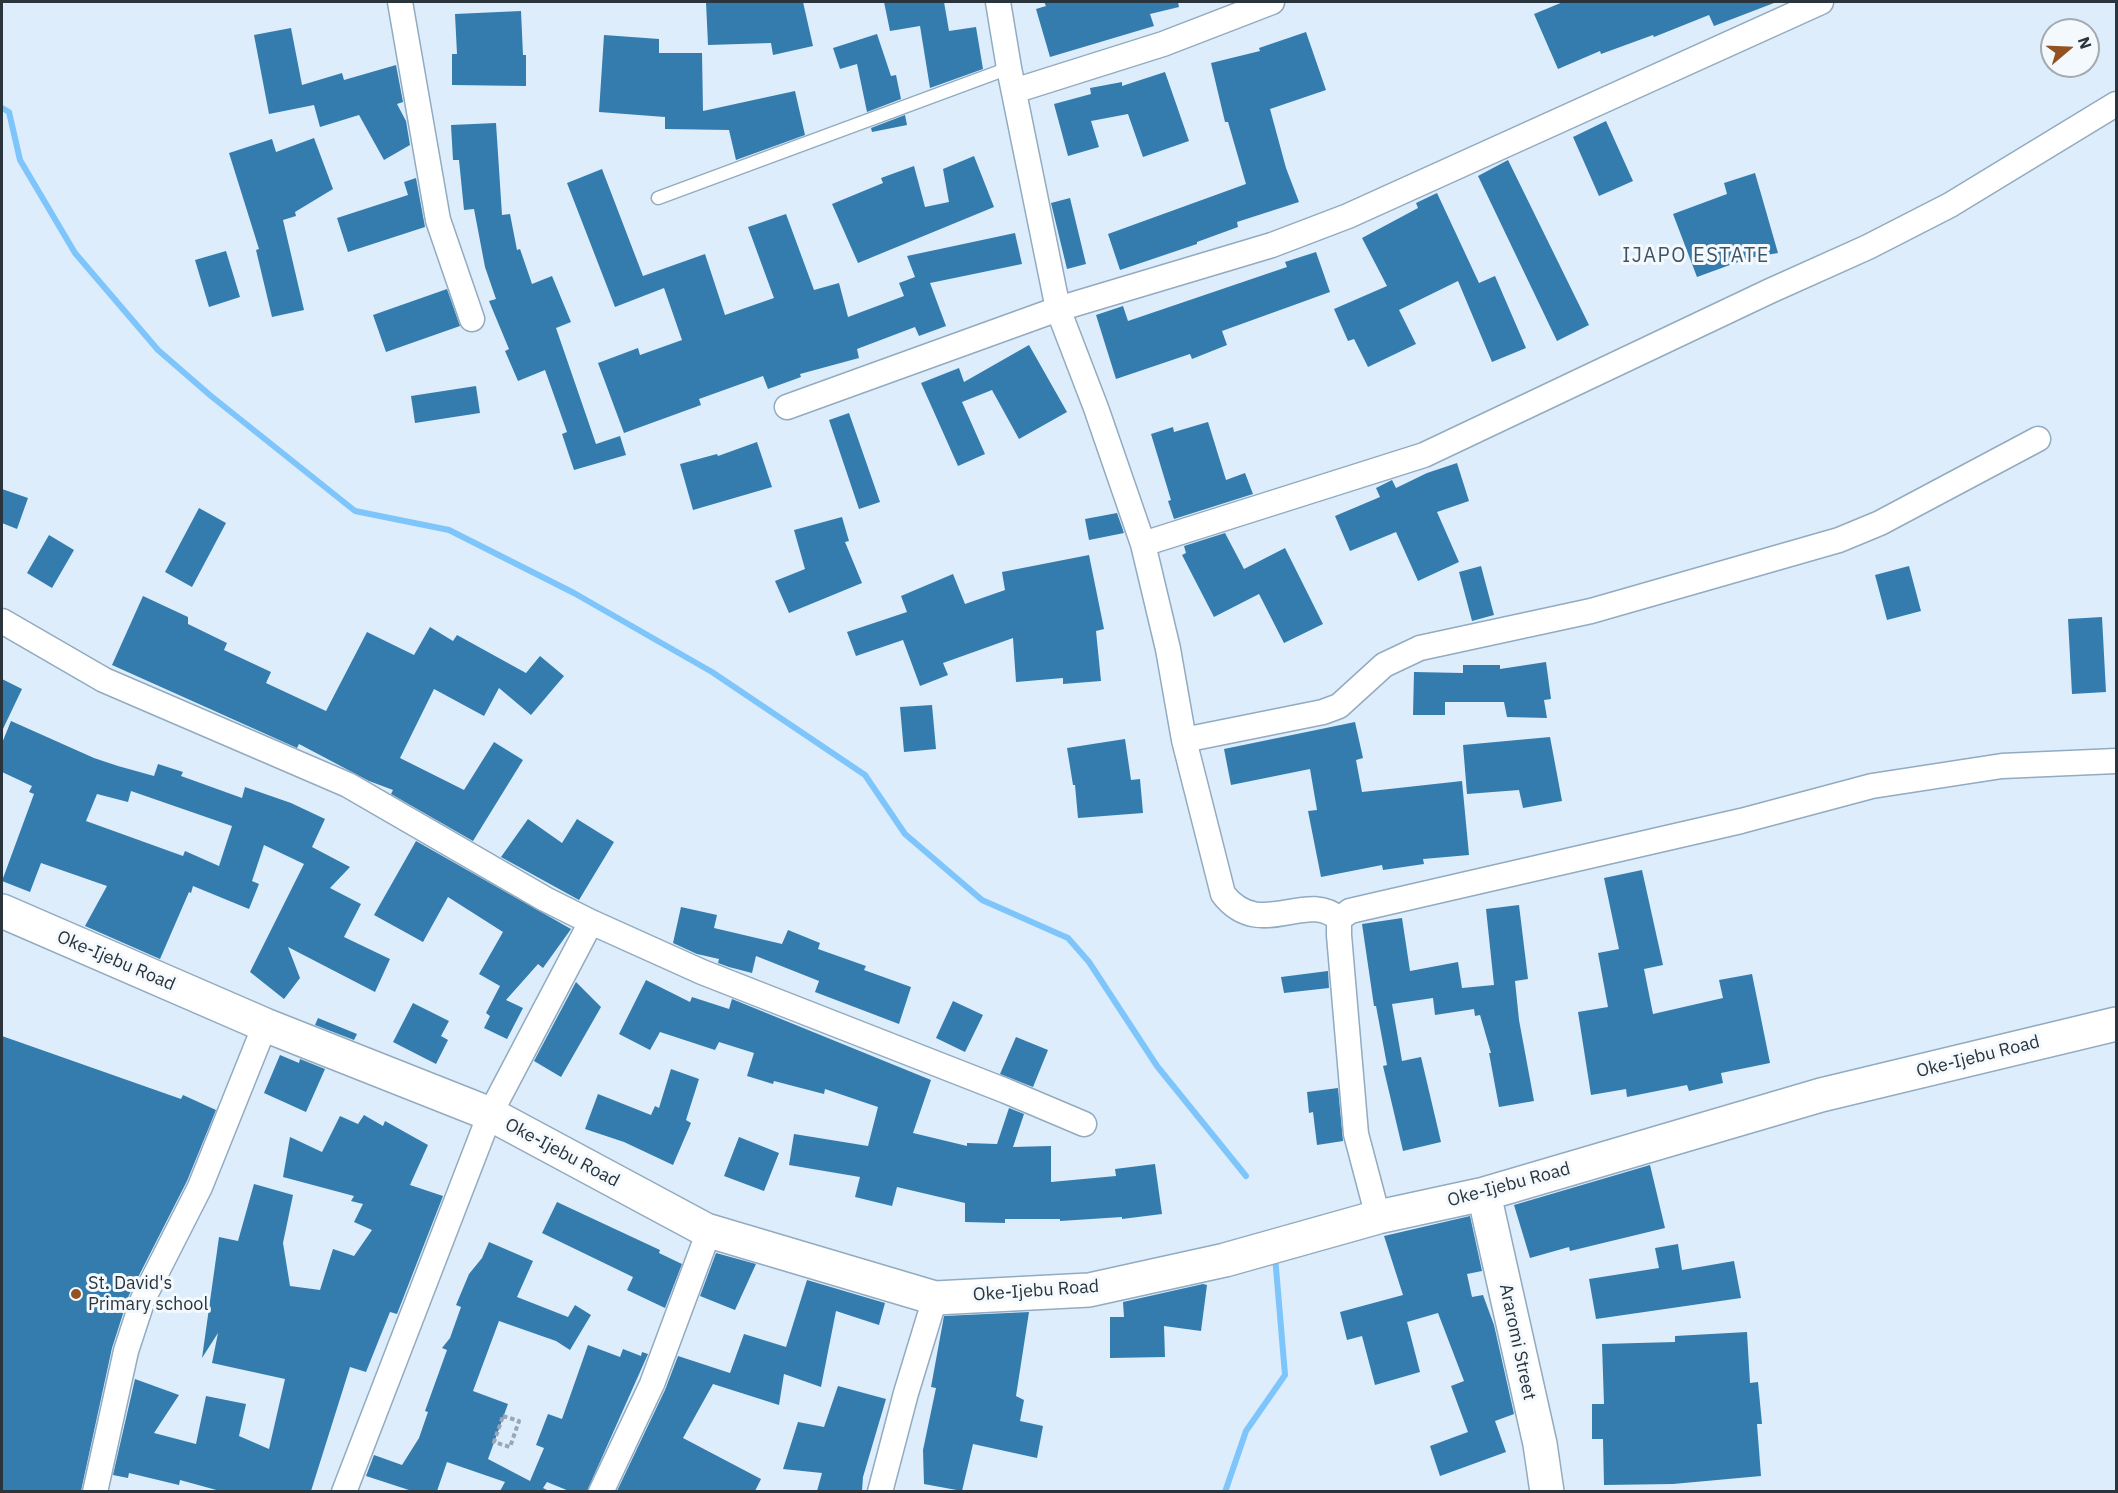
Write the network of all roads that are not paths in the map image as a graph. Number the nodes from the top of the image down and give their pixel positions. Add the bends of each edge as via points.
1 (400, 2) edge
2 (998, 2) edge
3 (1272, 2) edge
4 (1821, 2) edge
5 (1011, 80) junction
6 (2116, 104) edge
7 (658, 198) dead end
8 (1058, 309) junction
9 (472, 319) dead end
10 (787, 407) dead end
11 (2038, 439) dead end
12 (1143, 544) junction
13 (2, 621) edge
14 (1184, 740) junction
15 (2116, 761) edge
16 (2, 911) edge
17 (1339, 920) junction
18 (591, 922) junction
19 (2116, 1024) edge
20 (265, 1025) junction
21 (490, 1114) junction
22 (1084, 1124) dead end
23 (1484, 1194) junction
24 (1378, 1217) junction
25 (706, 1230) junction
26 (936, 1298) junction
27 (95, 1491) edge
28 (344, 1491) edge
29 (601, 1491) edge
30 (880, 1491) edge
31 (1547, 1491) edge

1 - 9 street via 438,220
2 - 5 street
3 - 5 street via 1162,44
4 - 8 street via 1348,216 1272,246
5 - 7 lane
5 - 8 street
6 - 12 street via 1950,205 1868,247 1424,455
8 - 10 street
8 - 12 street
11 - 14 street via 1880,523 1839,540 1591,611 1420,648 1384,665 1340,706
12 - 14 street
13 - 18 street via 104,680 348,785
14 - 17 street via 1222,894 1230,904 1243,912 1266,916 1306,909 1330,911
15 - 17 street via 2001,766 1872,786 1742,821 1350,911
16 - 20 main road, Oke-Ijebu Road
17 - 24 street via 1355,1127
18 - 21 street
18 - 22 street via 713,976
19 - 23 main road, Oke-Ijebu Road via 1821,1095
20 - 21 main road, Oke-Ijebu Road
20 - 27 street via 200,1187 143,1299 126,1351
21 - 25 main road, Oke-Ijebu Road
21 - 28 street
23 - 24 main road, Oke-Ijebu Road
23 - 31 main road, Araromi Street via 1540,1443
24 - 26 main road, Oke-Ijebu Road via 1225,1260 1089,1290
25 - 26 main road, Oke-Ijebu Road
25 - 29 street via 652,1384
26 - 30 street

